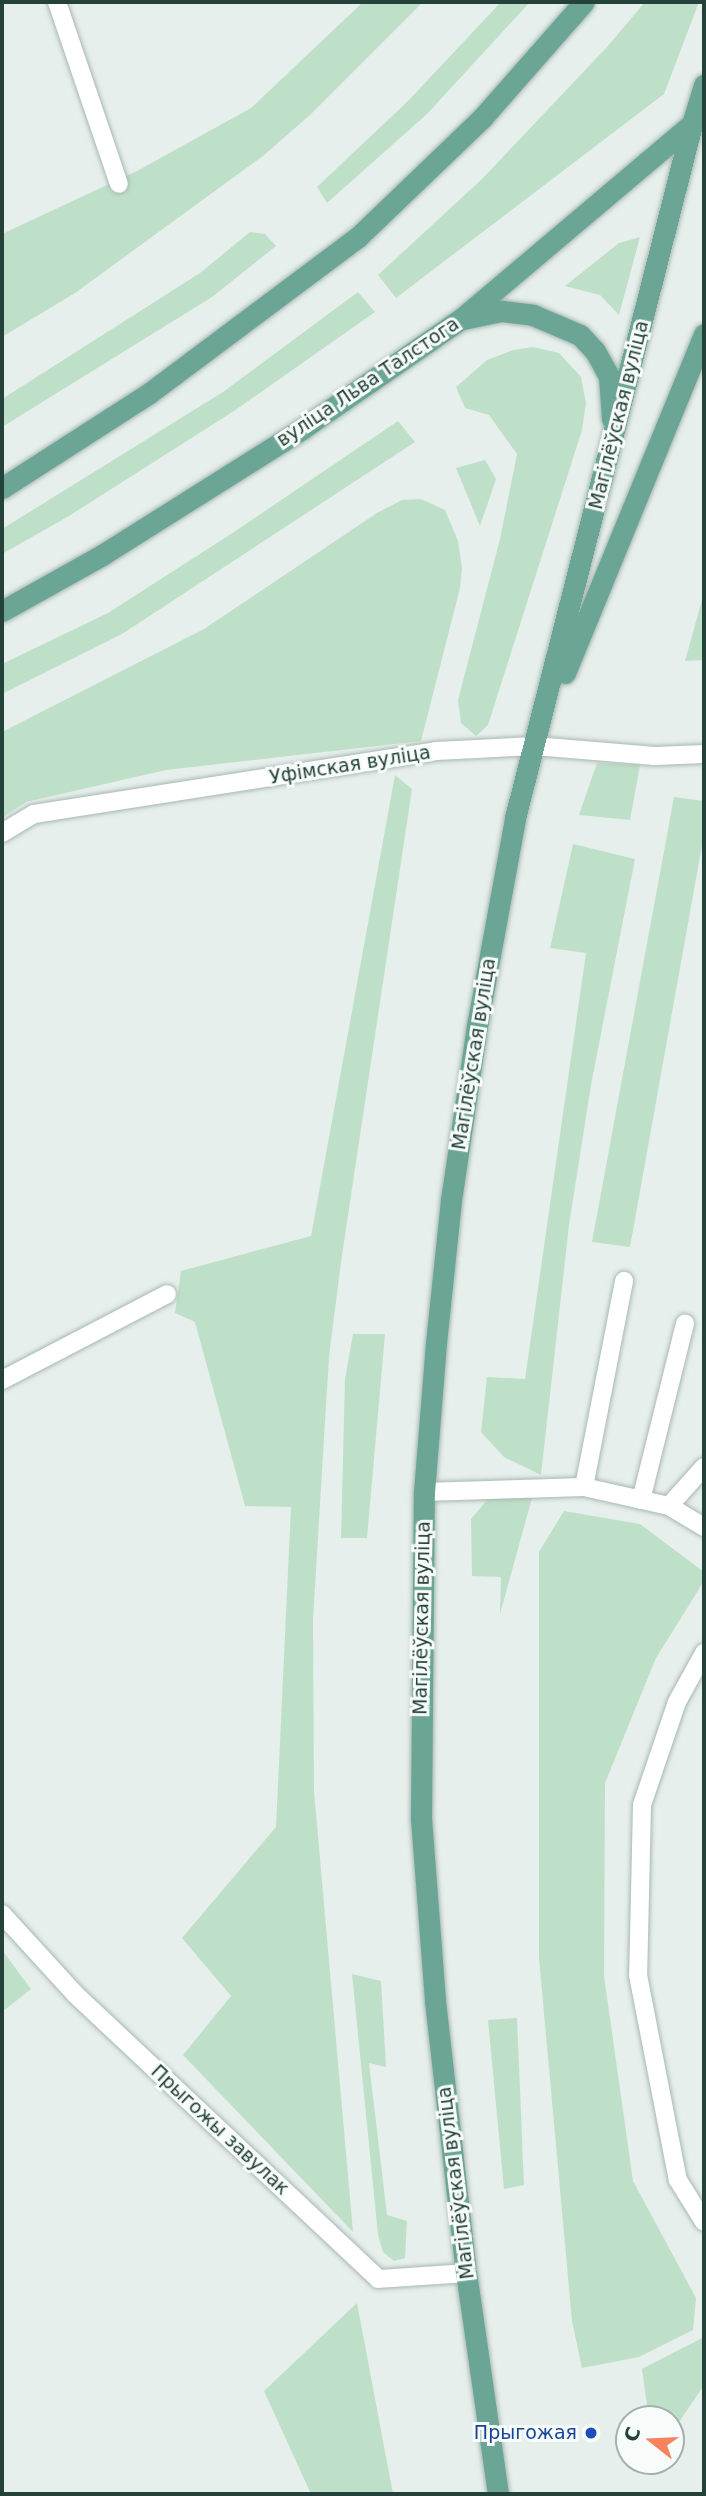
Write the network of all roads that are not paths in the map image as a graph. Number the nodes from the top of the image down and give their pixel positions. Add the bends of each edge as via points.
1 (57, 2) edge
2 (584, 2) edge
3 (704, 85) edge
4 (698, 118) edge
5 (119, 184) dead end
6 (461, 319) junction
7 (704, 334) edge
8 (613, 440) junction
9 (2, 488) edge
10 (2, 611) edge
11 (535, 746) junction
12 (704, 754) edge
13 (2, 833) edge
14 (624, 1281) dead end
15 (167, 1294) dead end
16 (685, 1323) dead end
17 (2, 1380) edge
18 (704, 1467) edge
19 (584, 1487) junction
20 (424, 1492) junction
21 (641, 1500) junction
22 (669, 1506) junction
23 (704, 1527) edge
24 (704, 1653) edge
25 (2, 1914) edge
26 (704, 2222) edge
27 (466, 2273) junction
28 (498, 2494) edge

1 - 5 lane
2 - 9 main road via 482,118 358,237 148,394
3 - 4 main road, Магілёўская вуліца
4 - 6 main road, вуліца Льва Талстога
4 - 8 main road, Магілёўская вуліца
6 - 8 main road via 502,311 533,315 580,335 596,351 609,376
6 - 10 main road, вуліца Льва Талстога via 302,429 102,555
7 - 11 main road, Магілёўская вуліца
8 - 11 main road, Магілёўская вуліца
11 - 12 lane, Уфімская вуліца via 655,756
11 - 13 lane, Уфімская вуліца via 436,751 34,814
11 - 20 main road, Магілёўская вуліца via 515,818 450,1200
14 - 19 lane
15 - 17 lane
16 - 21 lane
18 - 22 lane
19 - 20 lane
19 - 21 lane
20 - 27 main road, Магілёўская вуліца via 421,1819 435,2000
21 - 22 lane
22 - 23 lane
24 - 26 lane via 677,1702 642,1805 638,1975 678,2180
25 - 27 lane, Прыгожы завулак via 75,1994 378,2279
27 - 28 main road, Магілёўская вуліца

